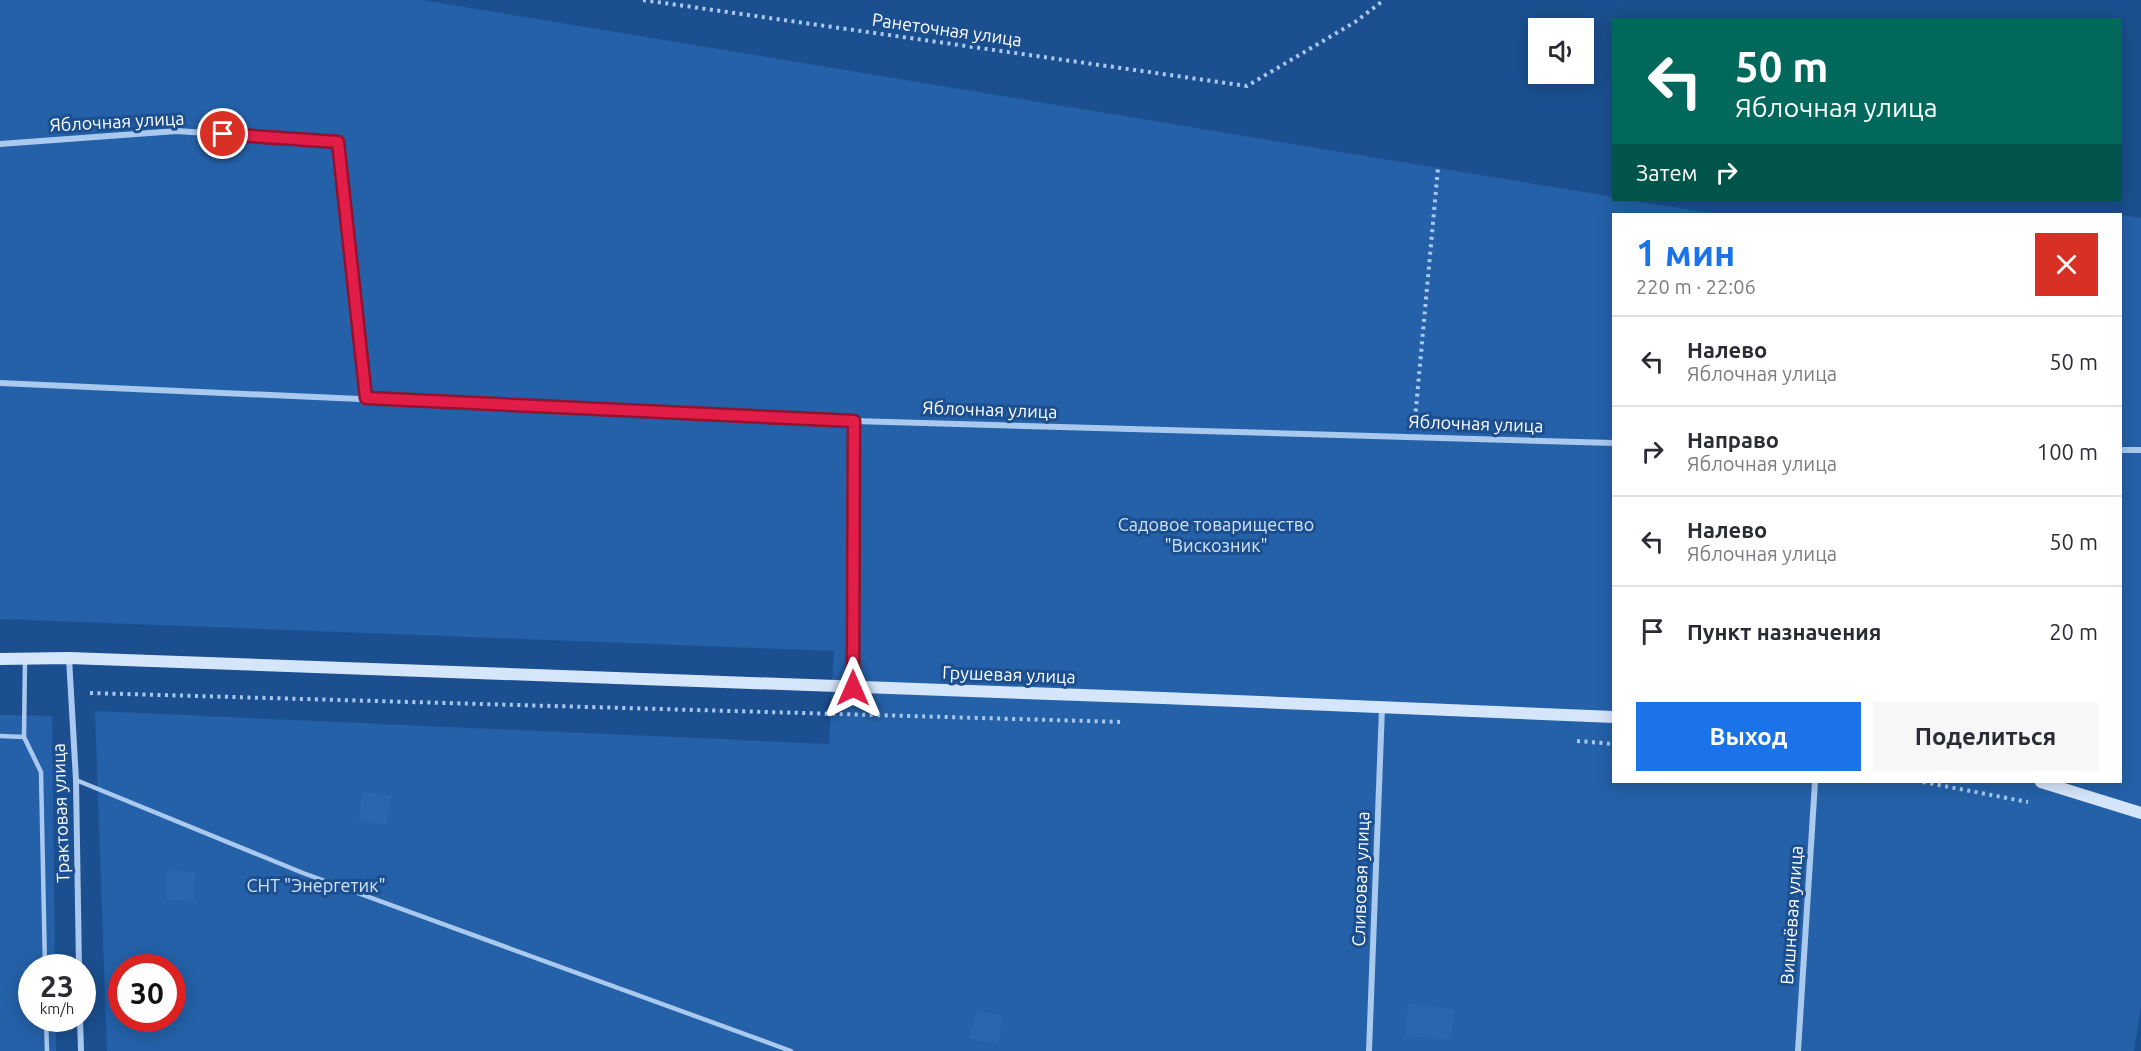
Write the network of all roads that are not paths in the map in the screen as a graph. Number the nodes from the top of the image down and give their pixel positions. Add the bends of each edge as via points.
1 (0, 144) edge
2 (0, 383) edge
3 (366, 398) junction
4 (854, 421) junction
5 (1612, 443) edge
6 (2122, 450) edge
7 (2141, 450) edge
8 (69, 658) junction
9 (0, 659) edge
10 (25, 659) junction
11 (853, 688) junction
12 (1382, 707) junction
13 (1612, 717) edge
14 (0, 736) edge
15 (24, 737) junction
16 (76, 780) junction
17 (1815, 783) edge
18 (2044, 783) edge
19 (2141, 813) edge
20 (45, 954) edge
21 (79, 954) edge
22 (46, 1032) edge
23 (80, 1032) edge
24 (47, 1051) edge
25 (81, 1051) edge
26 (791, 1051) edge
27 (1369, 1051) edge
28 (1798, 1051) edge

1 - 3 street, Яблочная улица via 177,131 338,142
2 - 3 street, Яблочная улица
3 - 4 street, Яблочная улица
4 - 5 street, Яблочная улица
4 - 11 street
6 - 7 street
8 - 10 street, Грушевая улица
8 - 11 street, Грушевая улица
8 - 16 street, Трактовая улица
9 - 10 street, Грушевая улица
10 - 15 lane
11 - 12 street, Грушевая улица
12 - 13 street, Грушевая улица
12 - 27 street, Сливовая улица
14 - 15 lane
15 - 20 lane via 41,772
16 - 21 street, Трактовая улица
16 - 26 lane via 303,873
17 - 28 street, Вишнёвая улица
18 - 19 street
22 - 24 lane
23 - 25 street

